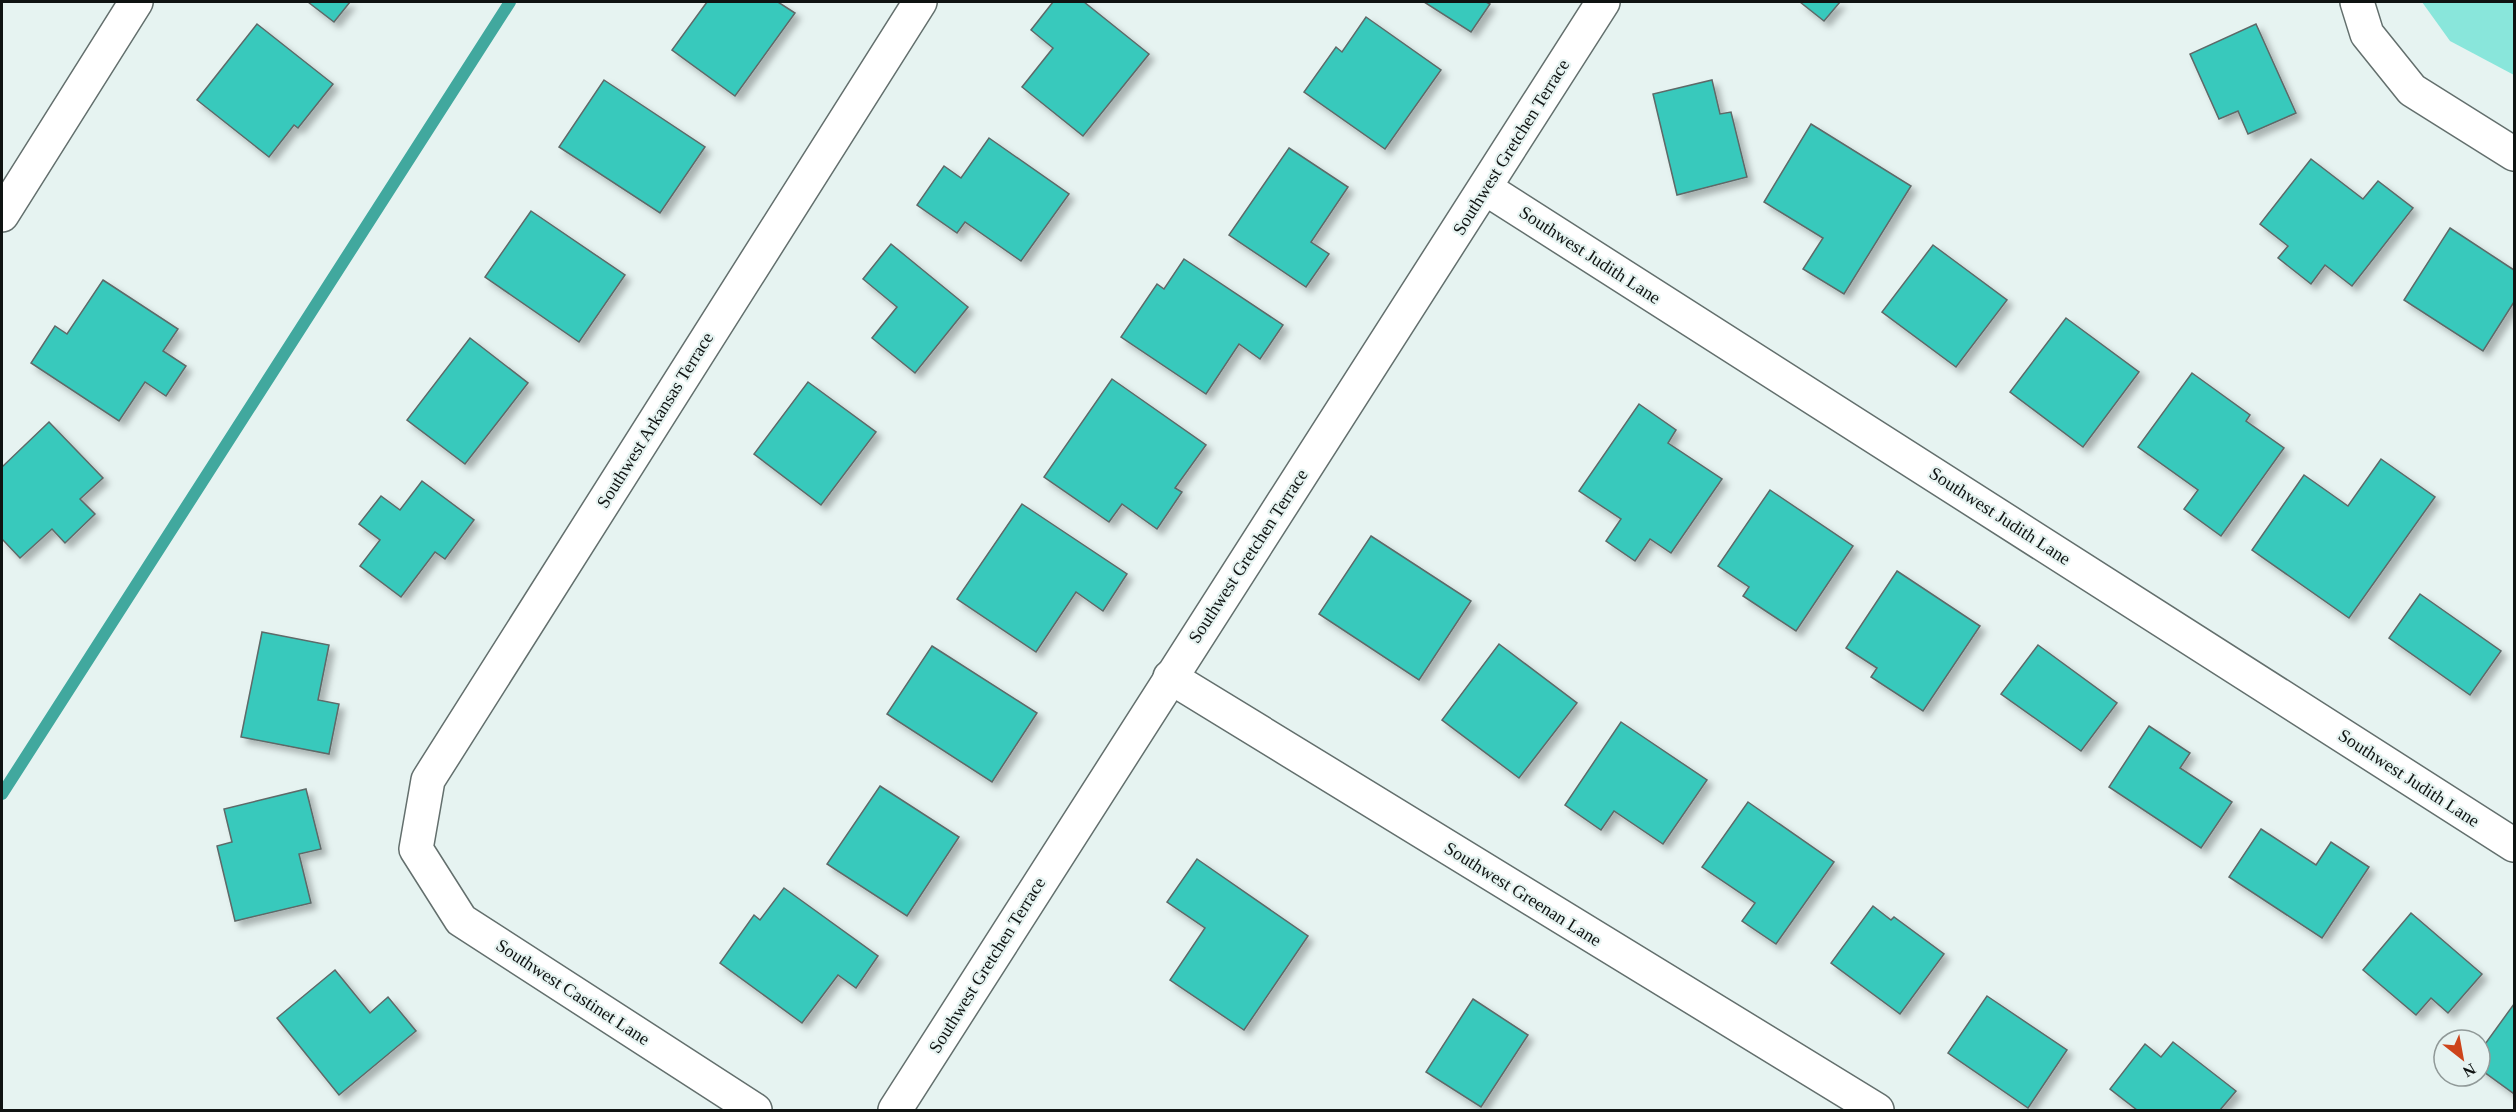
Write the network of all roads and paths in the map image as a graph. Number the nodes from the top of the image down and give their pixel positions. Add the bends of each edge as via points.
1 (136, 2) edge
2 (920, 2) edge
3 (1603, 2) edge
4 (2357, 2) edge
5 (2514, 154) edge
6 (1485, 188) junction
7 (2, 215) edge
8 (1170, 677) junction
9 (2514, 845) edge
10 (416, 849) joint
11 (754, 1110) edge
12 (895, 1110) edge
13 (1877, 1110) edge

1 - 7 street
2 - 10 street, Southwest Arkansas Terrace via 428,780
3 - 6 street, Southwest Gretchen Terrace
4 - 5 street via 2367,34 2412,90
6 - 8 street, Southwest Gretchen Terrace
6 - 9 street, Southwest Judith Lane
8 - 12 street, Southwest Gretchen Terrace
8 - 13 street, Southwest Greenan Lane
10 - 11 street, Southwest Castinet Lane via 461,920

